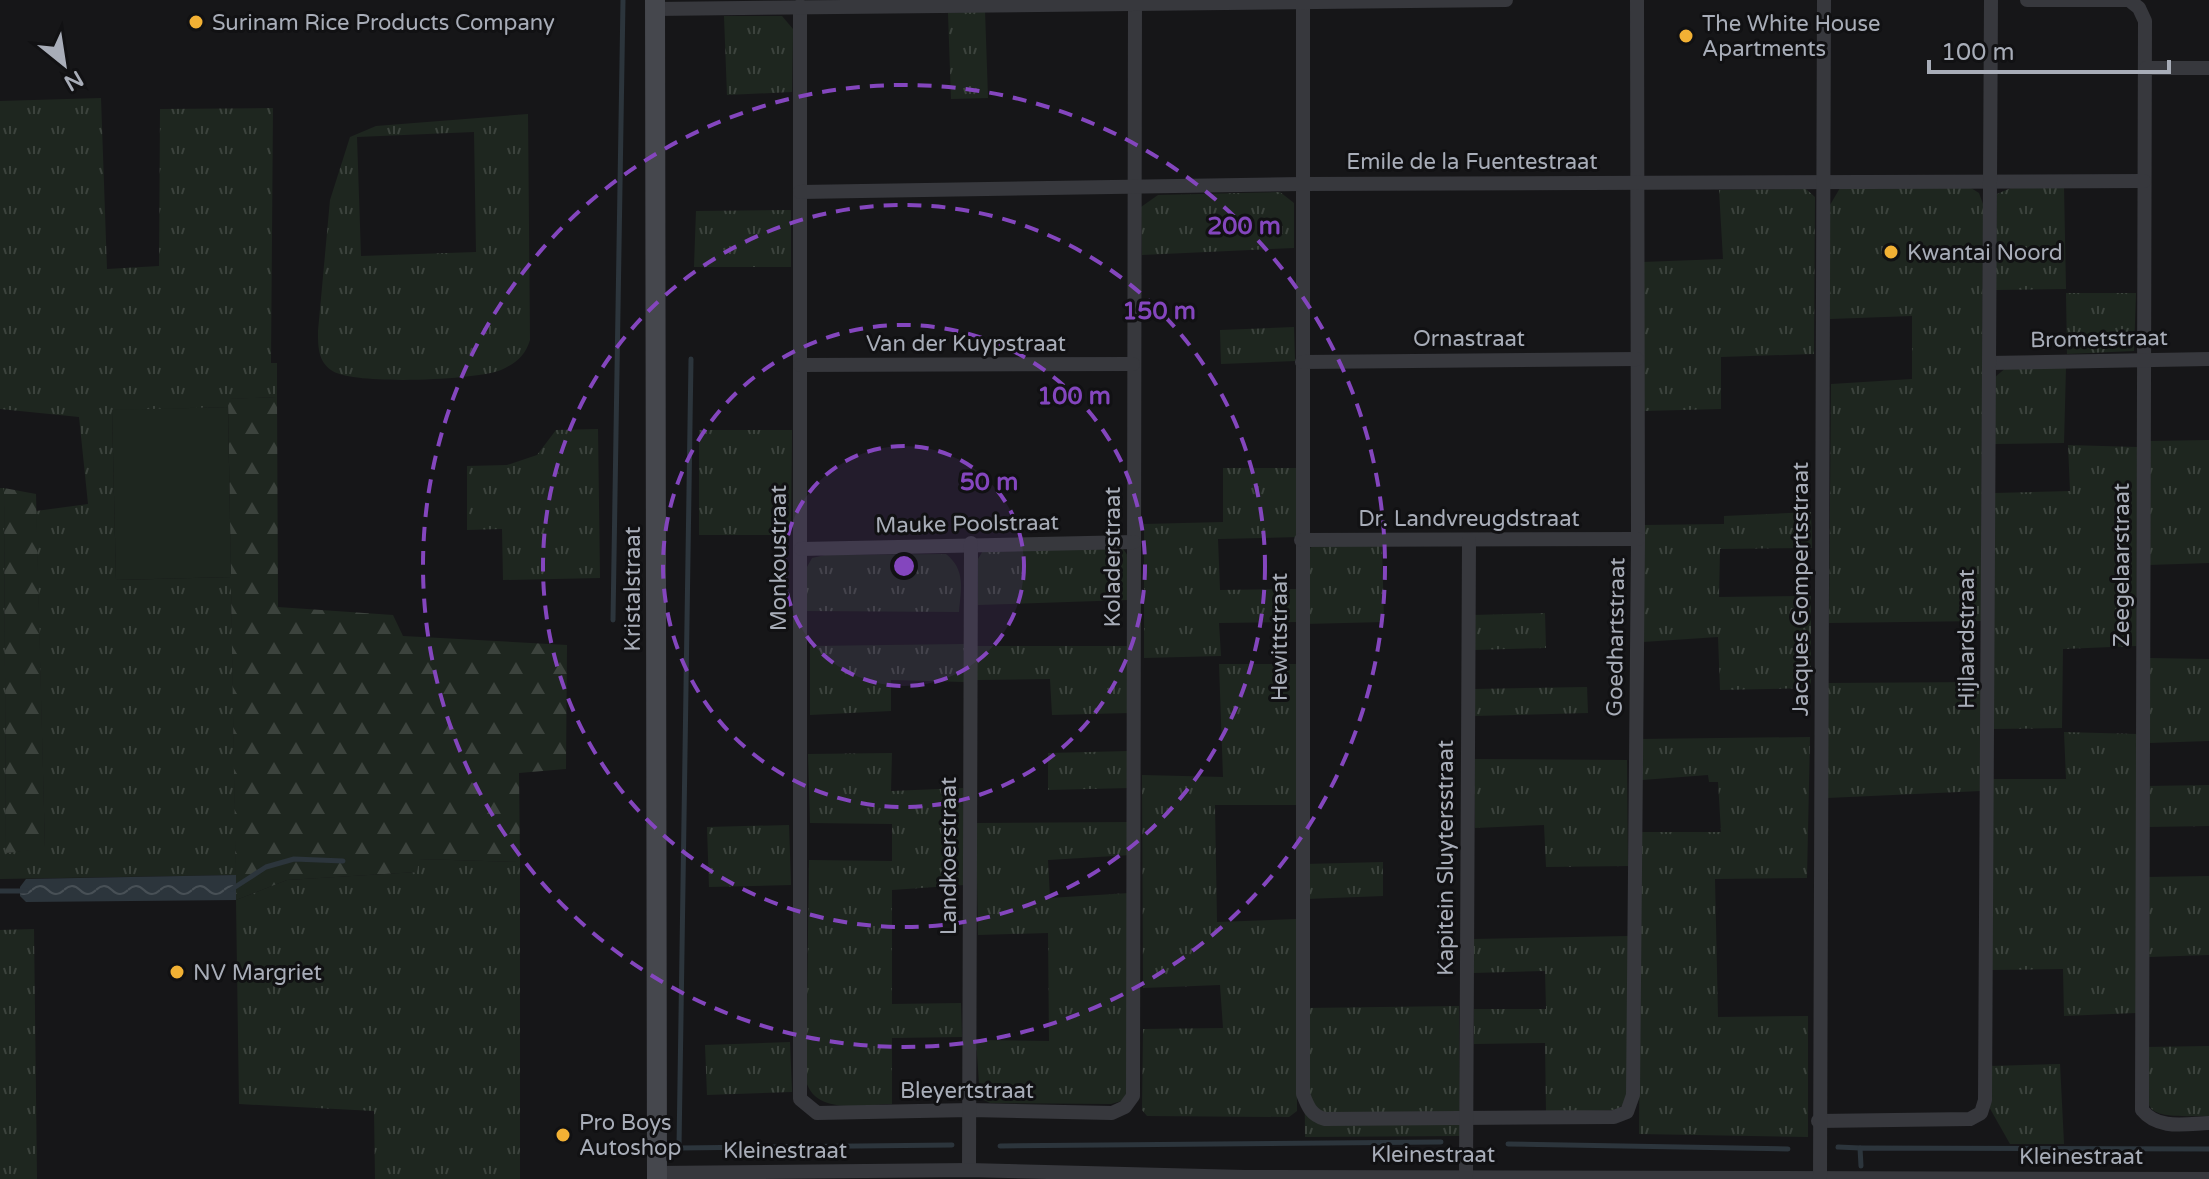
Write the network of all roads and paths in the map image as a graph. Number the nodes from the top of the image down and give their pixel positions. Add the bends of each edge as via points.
1 (1506, 0) edge
2 (1637, 0) edge
3 (1824, 0) edge
4 (1991, 0) edge
5 (2027, 0) edge
6 (655, 4) edge
7 (1303, 4) junction
8 (1135, 5) junction
9 (800, 6) junction
10 (2146, 68) junction
11 (2209, 68) edge
12 (1990, 179) junction
13 (1824, 180) junction
14 (2144, 181) junction
15 (1637, 182) junction
16 (1301, 184) junction
17 (1132, 188) junction
18 (800, 192) junction
19 (1637, 359) junction
20 (2144, 359) junction
21 (2209, 359) edge
22 (1302, 362) junction
23 (1989, 363) junction
24 (1133, 364) junction
25 (800, 365) junction
26 (1638, 539) junction
27 (1301, 540) junction
28 (1469, 540) junction
29 (1134, 542) junction
30 (971, 543) junction
31 (801, 549) junction
32 (1125, 1107) joint
33 (807, 1109) joint
34 (970, 1110) junction
35 (1466, 1116) junction
36 (1818, 1121) junction
37 (2209, 1123) edge
38 (969, 1170) junction
39 (656, 1176) edge
40 (1466, 1176) junction
41 (1820, 1178) edge
42 (2209, 1179) edge

1 - 7 street
2 - 15 street, Goedhartstraat
3 - 13 street, Jacques Gompertsstraat
4 - 12 street, Hijlaardstraat
5 - 10 street, Zeegelaarstraat via 2129,0 2145,21
6 - 9 street
6 - 39 street, Kristalstraat
7 - 8 street
7 - 16 street, Hewittstraat
8 - 9 street
8 - 17 street, Koladerstraat
9 - 18 street, Monkoustraat
10 - 11 street
10 - 14 street, Zeegelaarstraat
12 - 13 street, Emile de la Fuentestraat
12 - 14 street, Emile de la Fuentestraat
12 - 23 street, Hijlaardstraat
13 - 15 street, Emile de la Fuentestraat
13 - 36 street, Jacques Gompertsstraat
14 - 20 street, Zeegelaarstraat
15 - 16 street, Emile de la Fuentestraat
15 - 19 street, Goedhartstraat
16 - 17 street, Emile de la Fuentestraat
16 - 22 street, Hewittstraat
17 - 18 street, Emile de la Fuentestraat
17 - 24 street, Koladerstraat
18 - 25 street, Monkoustraat
19 - 22 street, Ornastraat
19 - 26 street, Goedhartstraat
20 - 21 street, Brometstraat
20 - 23 street, Brometstraat
20 - 37 street, Zeegelaarstraat via 2142,1110 2163,1124
22 - 27 street, Hewittstraat
23 - 36 street, Hijlaardstraat via 1985,1100 1981,1113 1970,1119
24 - 25 street, Van der Kuypstraat
24 - 29 street, Koladerstraat
25 - 31 street, Monkoustraat
26 - 28 street, Dr. Landvreugdstraat
26 - 35 street, Goedhartstraat via 1633,1095 1627,1112 1614,1117
27 - 28 street, Dr. Landvreugdstraat
27 - 35 street, Hewittstraat via 1303,1094 1308,1108 1325,1119
28 - 35 street, Kapitein Sluytersstraat
29 - 30 street, Mauke Poolstraat
29 - 32 street, Koladerstraat via 1133,1096
30 - 31 street, Mauke Poolstraat
30 - 34 street, Landkoerstraat
31 - 33 street, Monkoustraat via 800,1099
32 - 34 street, Bleyertstraat via 1112,1113
33 - 34 street, Bleyertstraat
34 - 38 street, Landkoerstraat
35 - 40 street, Kapitein Sluytersstraat
36 - 41 street, Jacques Gompertsstraat
38 - 39 street, Kleinestraat
38 - 40 street, Kleinestraat
40 - 41 street, Kleinestraat
41 - 42 street, Kleinestraat

